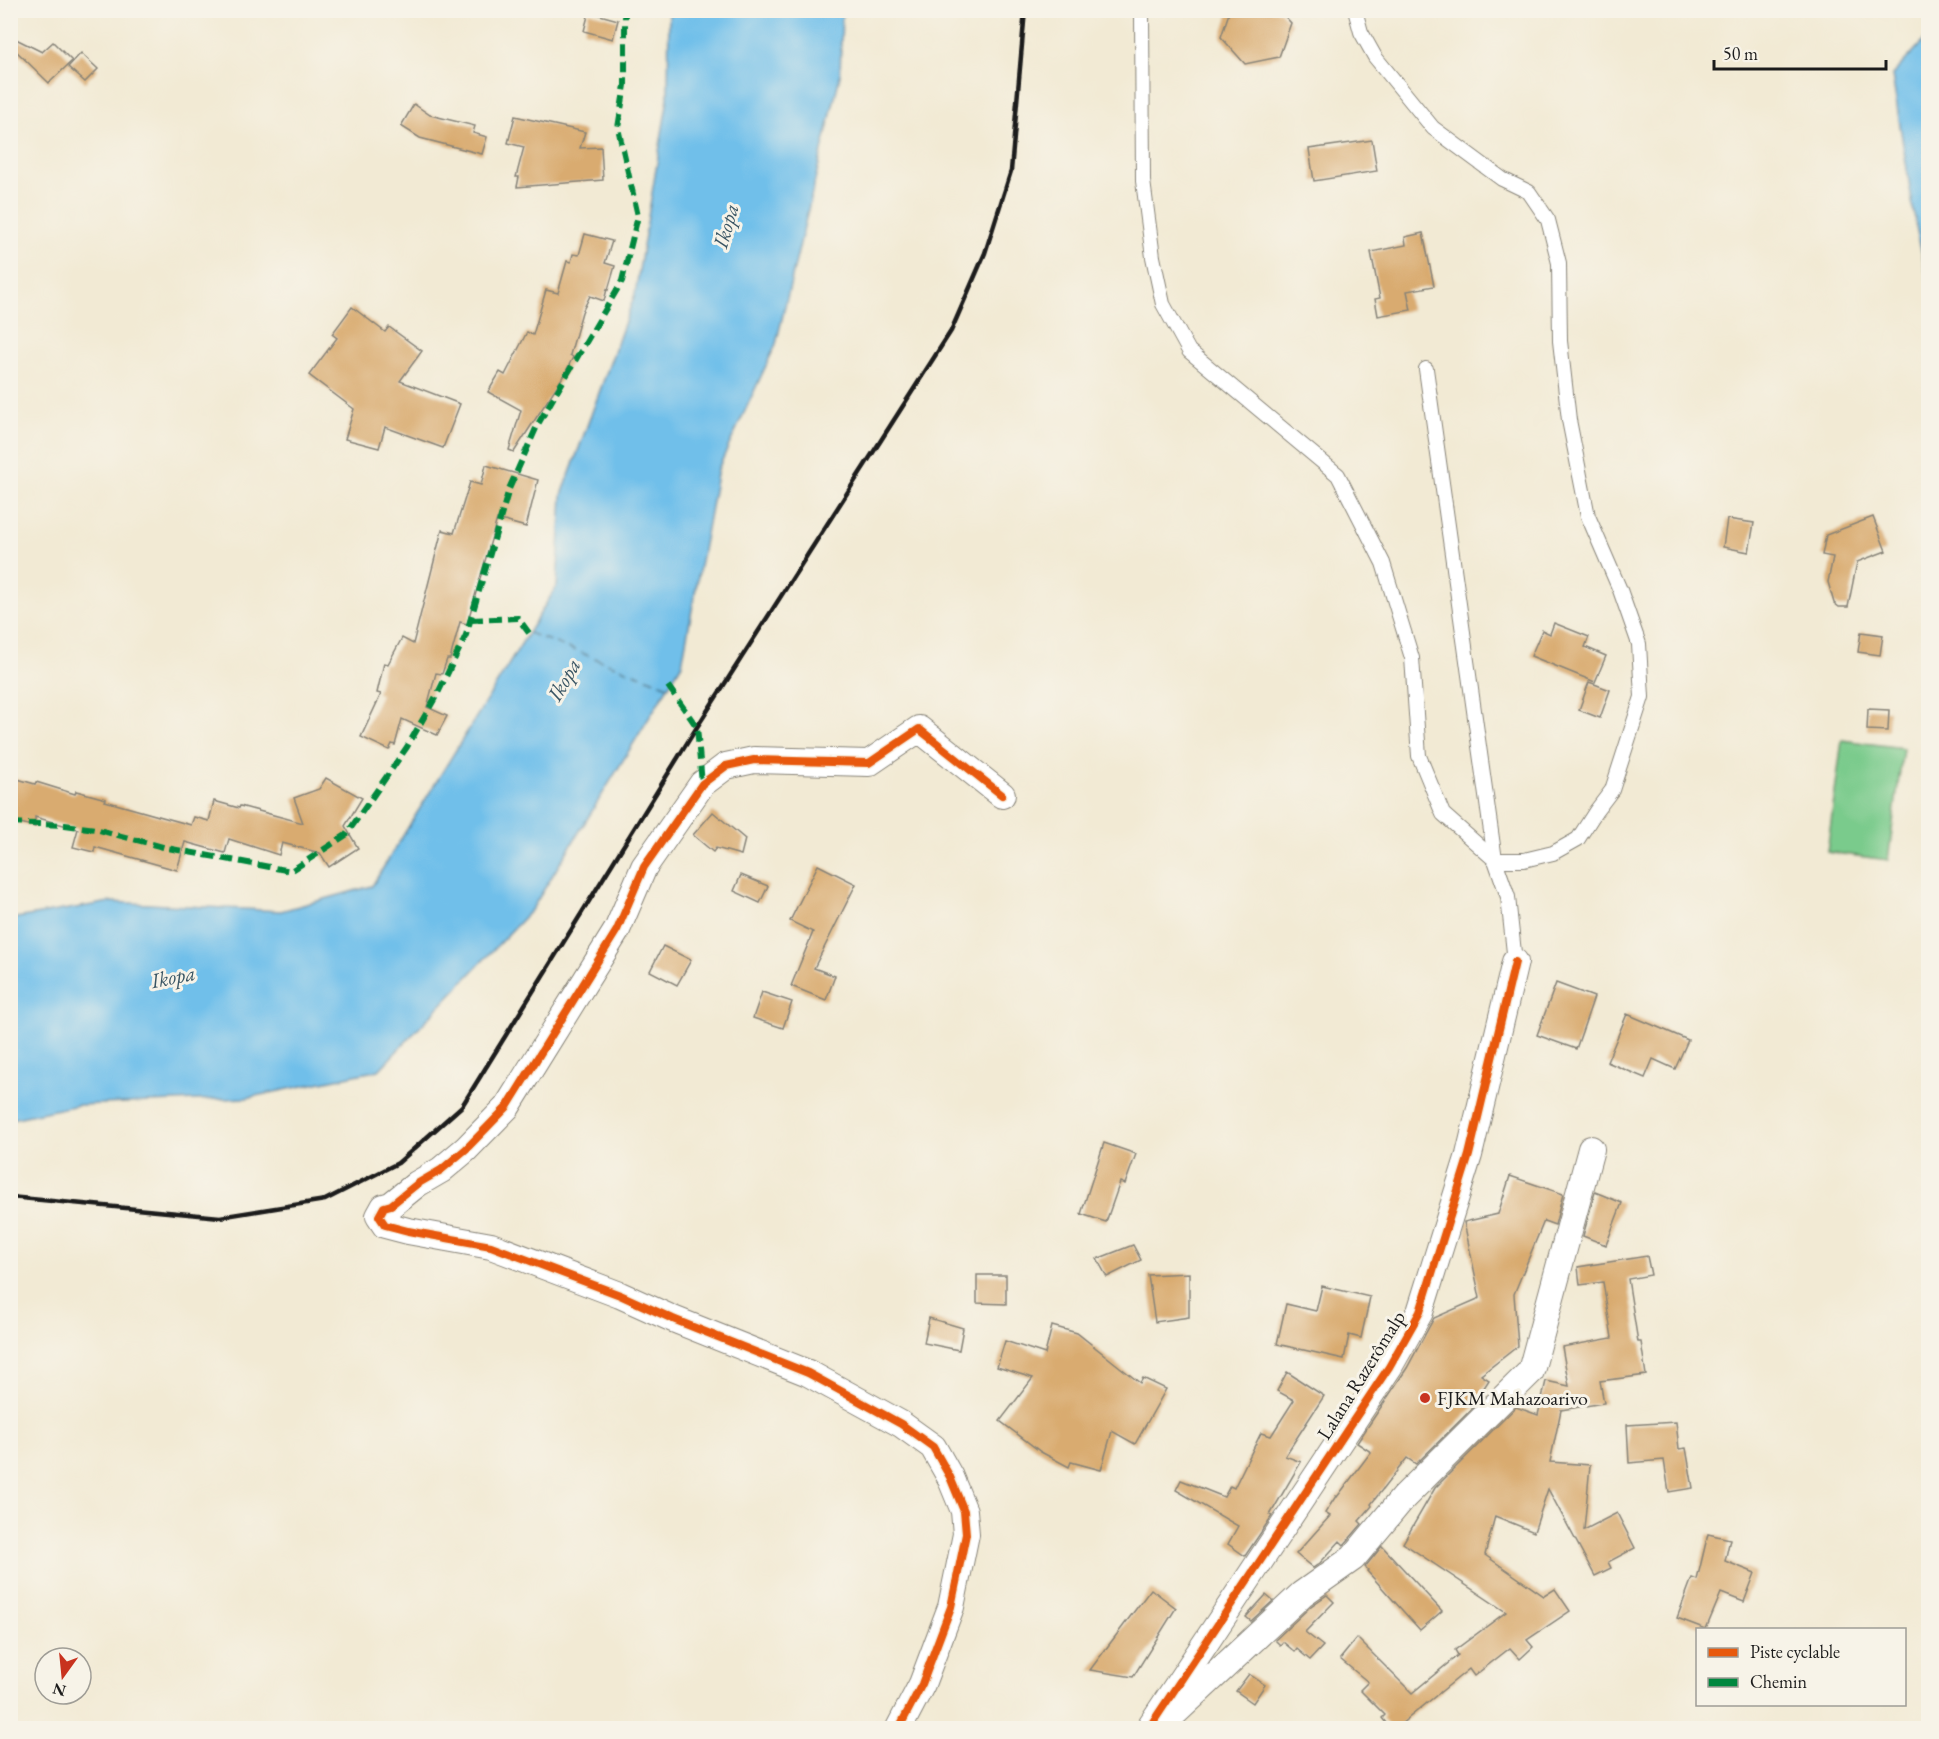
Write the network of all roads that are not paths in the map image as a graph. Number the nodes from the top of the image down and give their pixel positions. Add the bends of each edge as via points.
1 (1142, 10) edge
2 (1356, 10) edge
3 (1426, 369) dead end
4 (1002, 795) dead end
5 (1495, 860) junction
6 (1515, 962) joint
7 (1591, 1149) dead end
8 (899, 1728) edge
9 (1149, 1728) edge
10 (1157, 1728) edge

1 - 5 lane via 1143,181 1163,304 1189,351 1338,475 1383,563 1412,658 1419,756 1443,814
2 - 5 lane via 1375,57 1433,128 1502,179 1529,192 1548,220 1559,263 1560,341 1569,420 1588,516 1639,644 1642,697 1612,790 1578,839 1553,853 1524,860
3 - 5 lane
4 - 8 street via 919,729 869,764 754,760 726,766 702,784 644,867 617,930 507,1107 466,1149 384,1207 379,1216 385,1225 399,1229 491,1246 808,1373 901,1424 933,1447 964,1512 966,1534 951,1607 922,1684
5 - 6 lane via 1508,897
6 - 9 street, Lalana Razerômalp via 1469,1155 1420,1312 1389,1367
7 - 10 street via 1531,1371 1403,1498 1353,1558 1302,1594

